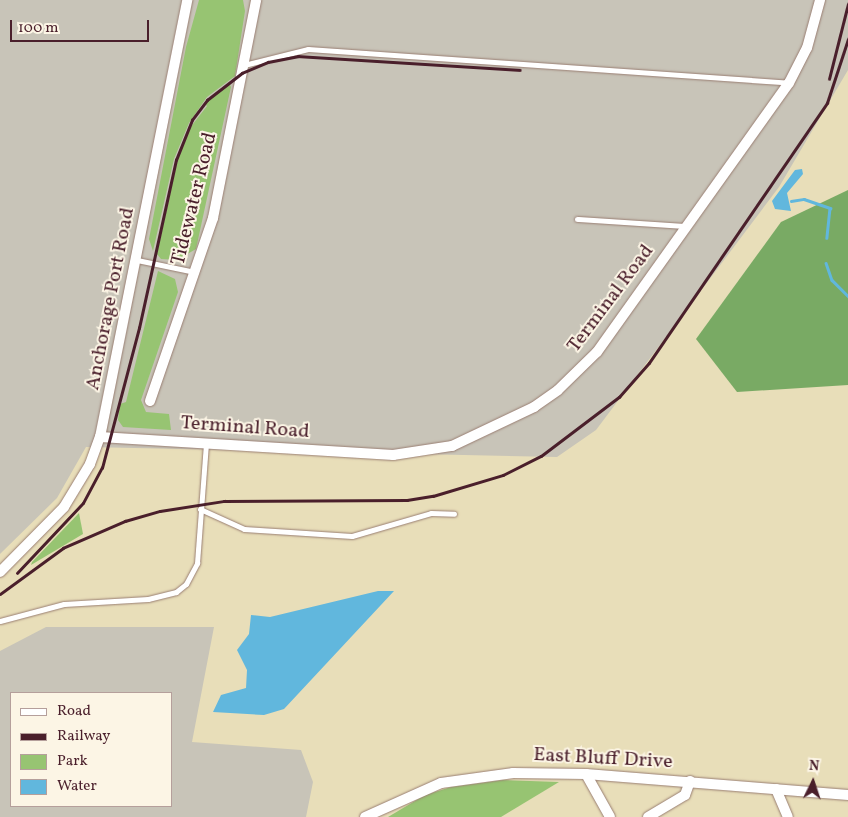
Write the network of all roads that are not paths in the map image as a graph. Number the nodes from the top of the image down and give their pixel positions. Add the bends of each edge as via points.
1 (188, 0) edge
2 (256, 0) edge
3 (820, 0) edge
4 (244, 65) junction
5 (789, 83) junction
6 (577, 219) dead end
7 (686, 226) junction
8 (137, 260) junction
9 (196, 272) junction
10 (150, 401) dead end
11 (100, 437) junction
12 (206, 442) junction
13 (200, 509) junction
14 (454, 514) dead end
15 (0, 572) edge
16 (0, 621) edge
17 (586, 774) junction
18 (690, 781) junction
19 (776, 789) junction
20 (848, 795) edge
21 (365, 817) edge
22 (610, 817) edge
23 (648, 817) edge
24 (788, 817) edge

1 - 8 street, Anchorage Port Road
2 - 4 street, Tidewater Road
3 - 5 street, Terminal Road via 807,48
4 - 5 lane via 308,49
4 - 9 street, Tidewater Road via 213,218
5 - 7 street, Terminal Road
6 - 7 lane
7 - 12 street, Terminal Road via 615,328 576,374 534,406 481,435 452,446 393,455
8 - 9 lane
8 - 11 street, Anchorage Port Road
9 - 10 street, Tidewater Road
11 - 12 street, Terminal Road
11 - 15 street, Anchorage Port Road via 90,464 64,507
12 - 13 lane
13 - 14 lane via 244,529 352,536 431,513
13 - 16 lane via 197,563 186,584 176,592 148,600 64,604
17 - 18 street, East Bluff Drive
17 - 21 street, East Bluff Drive via 514,772 464,778 416,792
17 - 22 street
18 - 19 street, East Bluff Drive
18 - 23 street via 685,795
19 - 20 street, East Bluff Drive
19 - 24 street

